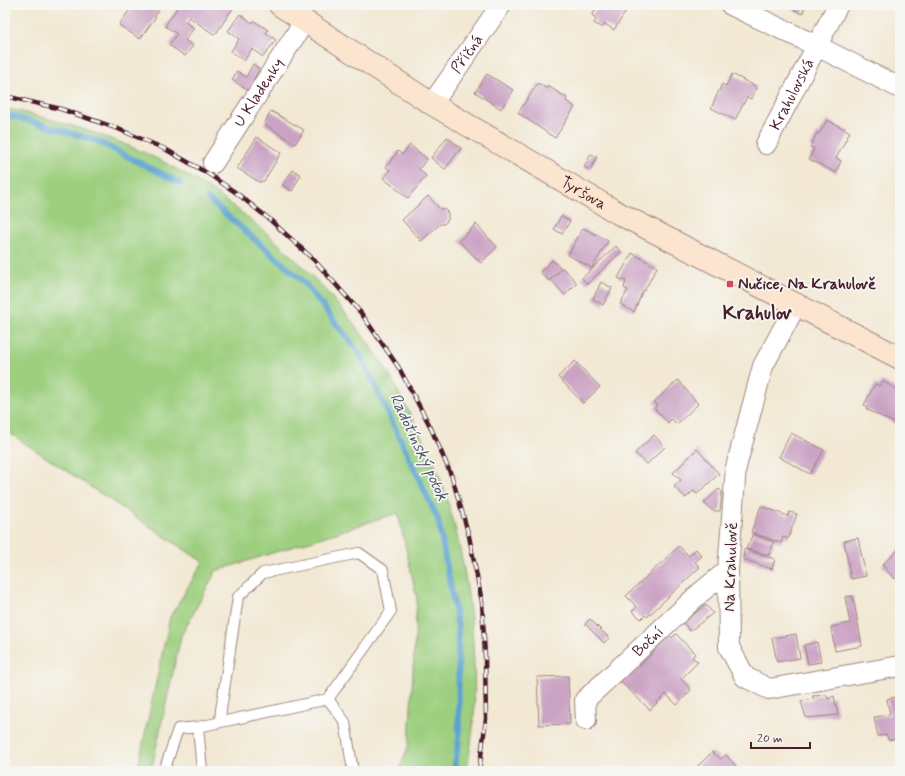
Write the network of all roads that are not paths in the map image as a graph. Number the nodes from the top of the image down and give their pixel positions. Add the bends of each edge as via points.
1 (280, 5) edge
2 (501, 5) edge
3 (731, 5) edge
4 (838, 5) edge
5 (304, 22) junction
6 (817, 46) junction
7 (900, 88) edge
8 (432, 104) junction
9 (766, 144) dead end
10 (213, 163) dead end
11 (796, 305) junction
12 (900, 358) edge
13 (728, 570) junction
14 (900, 666) edge
15 (328, 699) junction
16 (586, 720) dead end
17 (220, 722) junction
18 (198, 728) junction
19 (164, 771) edge
20 (202, 771) edge
21 (352, 771) edge

1 - 5 street, Tyršova
2 - 8 street, Příčná
3 - 6 street, Krahulovská
4 - 6 street, Krahulovská
5 - 8 street, Tyršova
5 - 10 street, U Kladenky
6 - 7 street, Krahulovská
6 - 9 street, Krahulovská
8 - 11 street, Tyršova via 618,213
11 - 12 street, Tyršova
11 - 13 street, Na Krahulově via 763,366 736,467
13 - 14 street, Na Krahulově via 729,647 745,678 769,689
13 - 16 street, Boční via 585,700
15 - 17 lane
15 - 17 lane via 391,611 383,570 359,553 263,573 238,597
15 - 21 lane via 345,722
17 - 18 lane
18 - 19 lane via 178,729
18 - 20 lane

